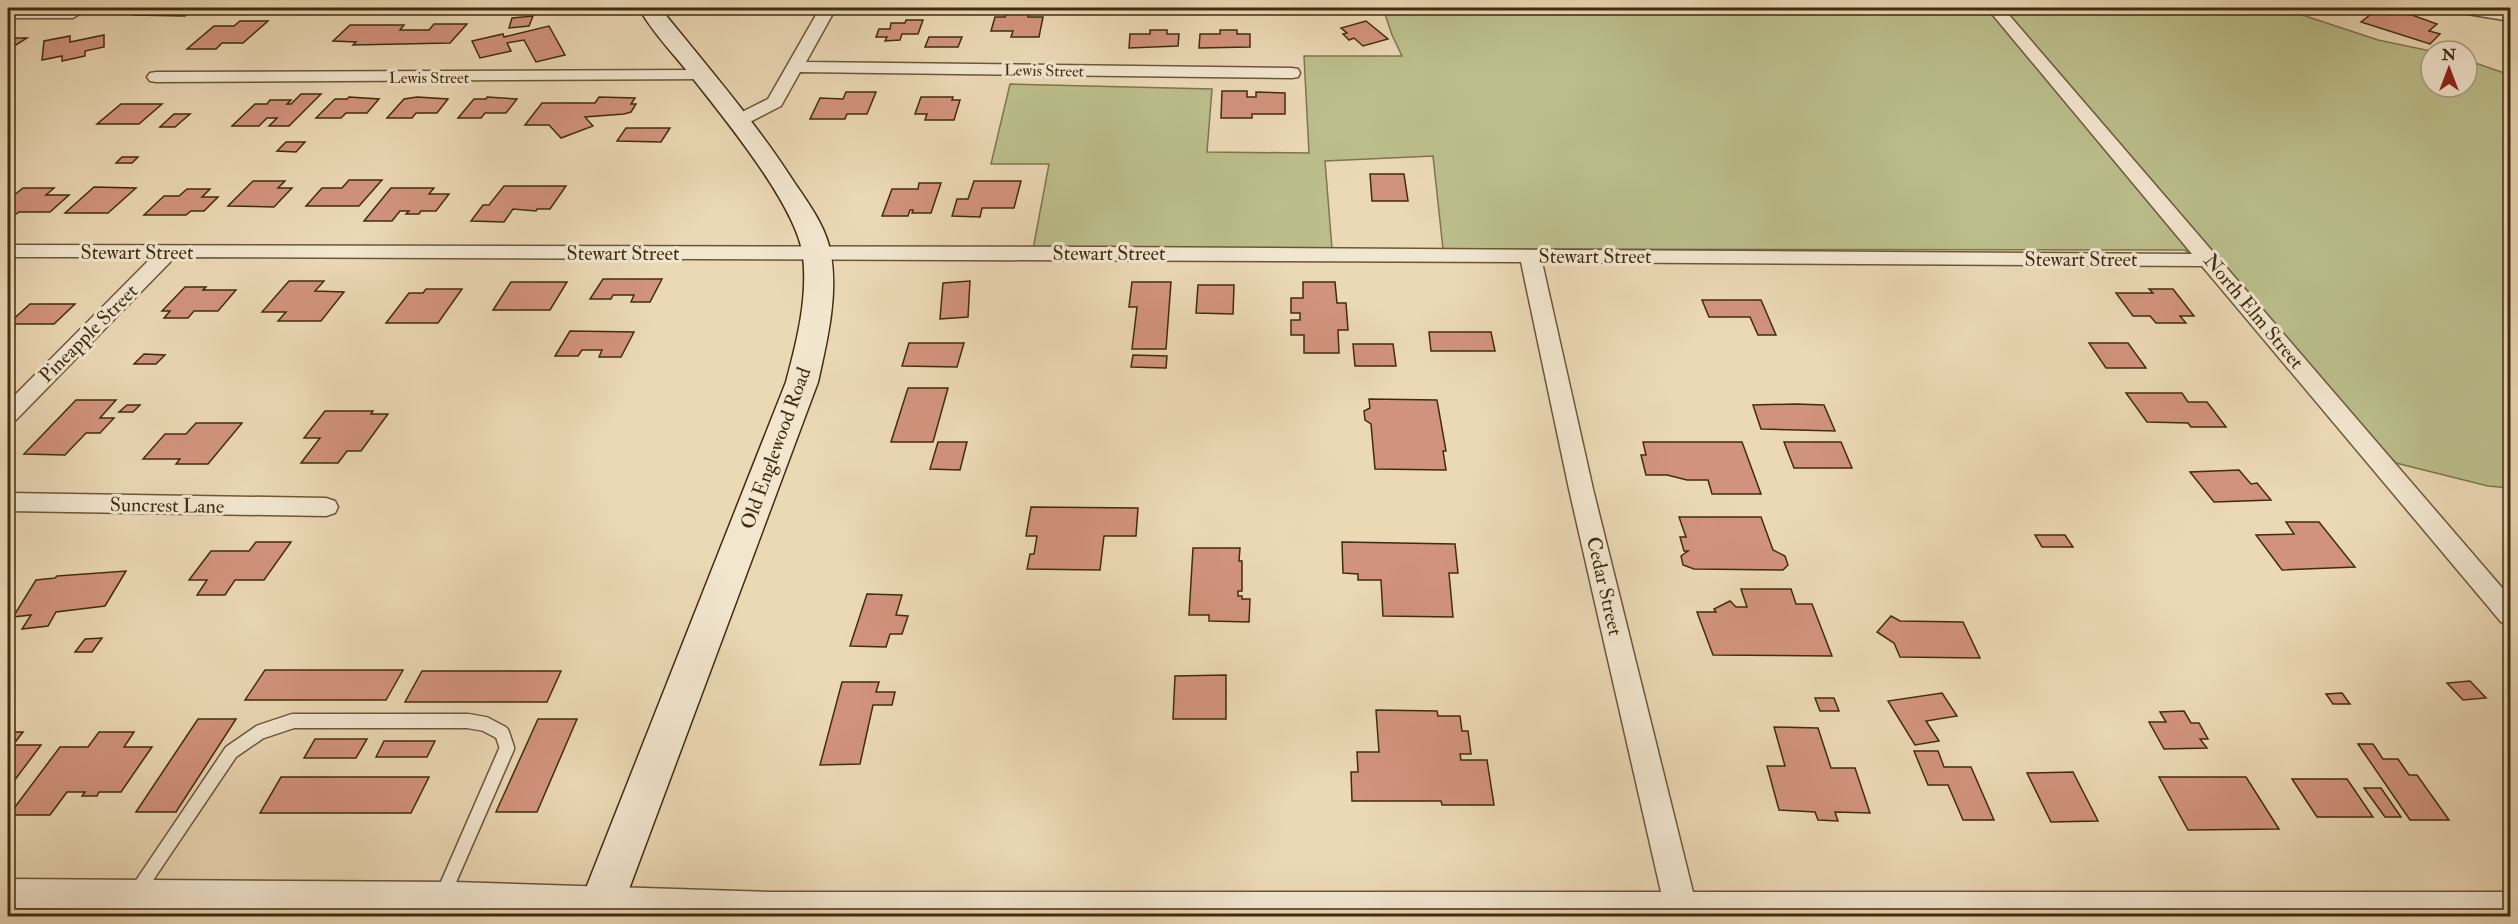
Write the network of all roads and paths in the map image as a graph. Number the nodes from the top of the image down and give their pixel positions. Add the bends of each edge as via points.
1 (649, 8) edge
2 (828, 8) edge
3 (1995, 8) edge
4 (2461, 8) edge
5 (8, 13) edge
6 (73, 13) dead end
7 (2511, 16) edge
8 (796, 67) junction
9 (1292, 73) dead end
10 (702, 75) junction
11 (156, 77) dead end
12 (740, 120) junction
13 (8, 251) edge
14 (169, 252) junction
15 (816, 253) junction
16 (1530, 255) junction
17 (2211, 260) junction
18 (8, 415) edge
19 (8, 502) edge
20 (326, 507) dead end
21 (2511, 615) edge
22 (8, 894) edge
23 (135, 894) junction
24 (442, 897) junction
25 (2511, 908) edge
26 (600, 909) edge
27 (1682, 913) edge

1 - 10 street, Old Englewood Road
2 - 8 street
3 - 17 street, North Elm Street
4 - 7 street
5 - 6 street
8 - 9 street, Lewis Street
8 - 12 street via 775,102
10 - 11 street, Lewis Street
10 - 12 street, Old Englewood Road
12 - 15 street, Old Englewood Road via 804,218
13 - 14 street, Stewart Street
14 - 15 street, Stewart Street
14 - 18 street, Pineapple Street
15 - 16 street, Stewart Street
15 - 26 street, Old Englewood Road via 819,287 802,382
16 - 17 street, Stewart Street
16 - 27 street, Cedar Street
17 - 21 street, North Elm Street
19 - 20 street, Suncrest Lane
22 - 23 street
23 - 24 street
23 - 24 lane via 231,752 243,740 271,726 293,721 485,724 502,733 507,748
24 - 26 street
25 - 27 street
26 - 27 street

